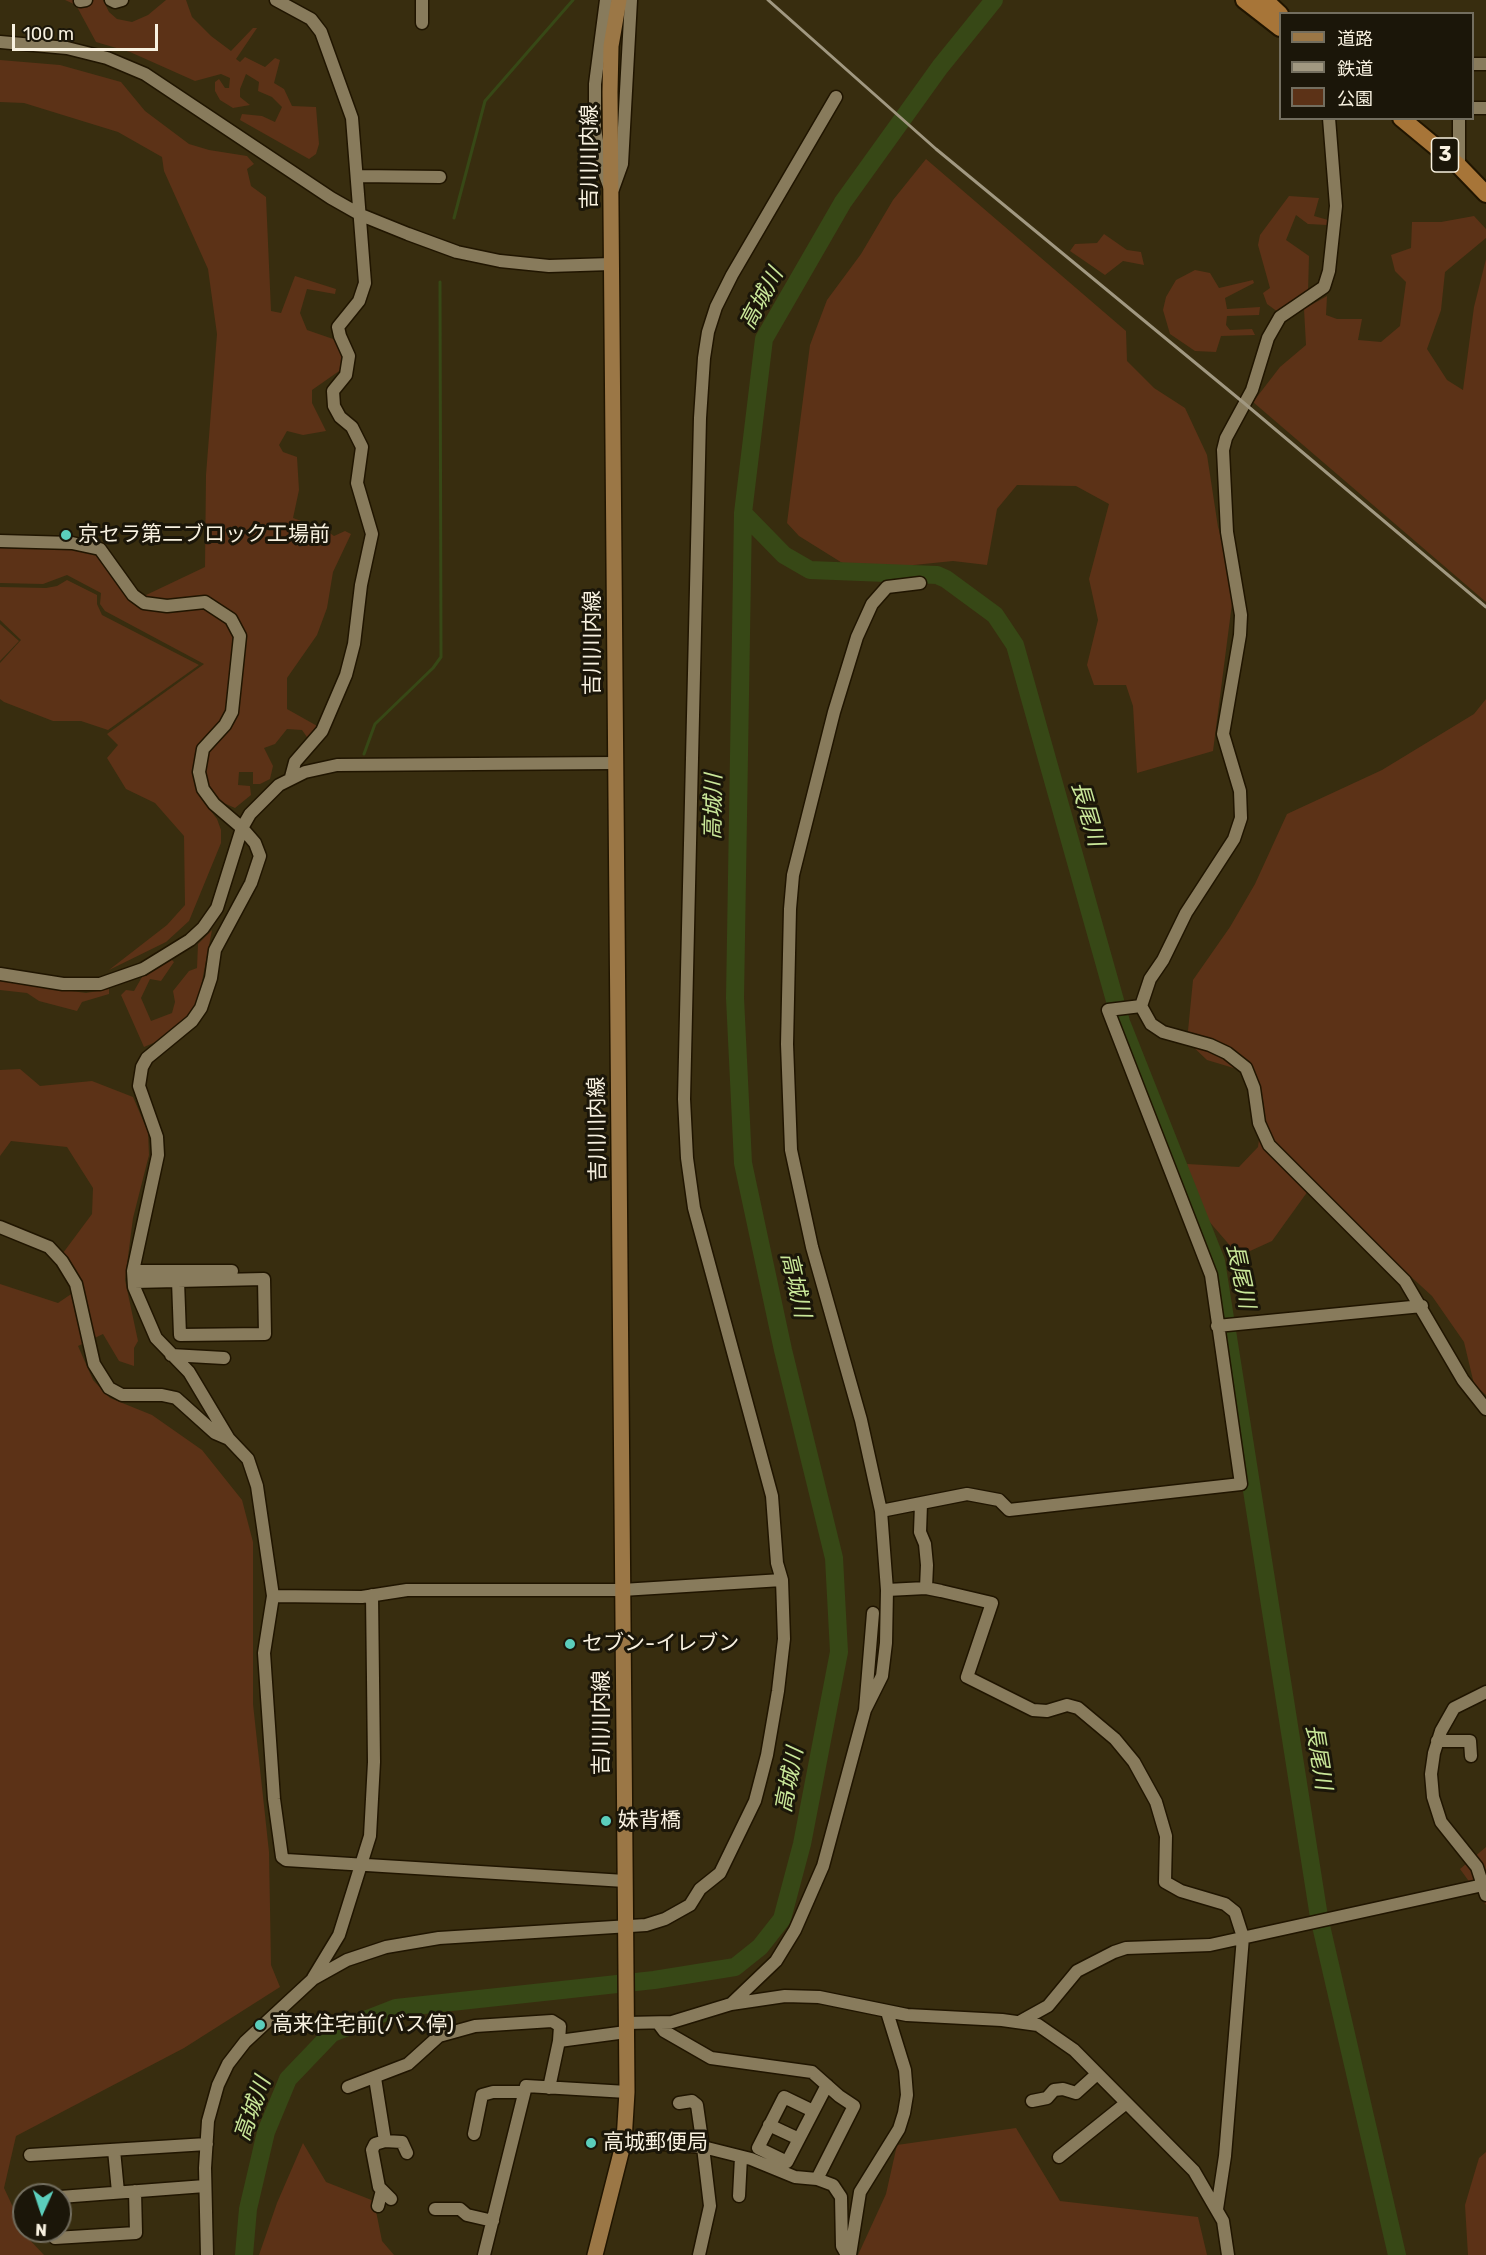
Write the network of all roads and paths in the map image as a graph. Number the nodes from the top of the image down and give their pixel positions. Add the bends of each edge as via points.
1 (111, 0) edge
2 (122, 0) edge
3 (276, 0) edge
4 (422, 0) edge
5 (606, 0) edge
6 (619, 0) edge
7 (631, 0) edge
8 (1244, 0) edge
9 (1265, 0) edge
10 (1279, 12) edge
11 (422, 23) dead end
12 (1279, 26) edge
13 (0, 42) edge
14 (836, 97) dead end
15 (1329, 120) edge
16 (1403, 120) edge
17 (1459, 120) edge
18 (1459, 166) junction
19 (358, 176) junction
20 (440, 177) dead end
21 (1485, 192) edge
22 (611, 193) junction
23 (361, 215) junction
24 (611, 264) junction
25 (0, 541) edge
26 (920, 583) dead end
27 (614, 763) junction
28 (291, 777) junction
29 (243, 828) junction
30 (0, 974) edge
31 (1141, 1006) junction
32 (0, 1227) edge
33 (232, 1271) dead end
34 (133, 1277) junction
35 (178, 1281) junction
36 (1422, 1306) junction
37 (1224, 1325) junction
38 (171, 1355) junction
39 (224, 1358) dead end
40 (1486, 1409) edge
41 (229, 1439) junction
42 (921, 1504) junction
43 (881, 1511) junction
44 (782, 1580) junction
45 (926, 1588) junction
46 (622, 1590) junction
47 (887, 1590) junction
48 (372, 1595) junction
49 (273, 1596) junction
50 (873, 1613) dead end
51 (1486, 1692) edge
52 (865, 1710) junction
53 (1437, 1741) junction
54 (1471, 1756) dead end
55 (362, 1865) junction
56 (625, 1881) junction
57 (1485, 1890) edge
58 (625, 1926) junction
59 (1243, 1937) junction
60 (313, 1979) junction
61 (731, 2004) junction
62 (887, 2012) junction
63 (1021, 2021) junction
64 (658, 2023) junction
65 (626, 2027) junction
66 (559, 2041) junction
67 (1097, 2074) junction
68 (375, 2078) junction
69 (827, 2085) junction
70 (348, 2087) dead end
71 (549, 2088) junction
72 (524, 2092) junction
73 (627, 2092) junction
74 (1032, 2101) dead end
75 (679, 2103) dead end
76 (1125, 2104) junction
77 (813, 2111) junction
78 (769, 2125) junction
79 (474, 2134) dead end
80 (799, 2139) junction
81 (385, 2141) junction
82 (624, 2141) junction
83 (207, 2144) junction
84 (703, 2147) junction
85 (114, 2150) junction
86 (407, 2153) dead end
87 (30, 2156) dead end
88 (741, 2157) junction
89 (1059, 2157) dead end
90 (817, 2179) junction
91 (206, 2186) junction
92 (135, 2191) junction
93 (118, 2192) junction
94 (72, 2196) edge
95 (739, 2196) dead end
96 (378, 2206) dead end
97 (435, 2209) dead end
98 (1217, 2209) junction
99 (493, 2221) junction
100 (72, 2237) edge
101 (207, 2255) edge
102 (484, 2255) edge
103 (595, 2255) edge
104 (699, 2255) edge
105 (848, 2255) edge
106 (1228, 2255) edge

1 - 2 street
3 - 19 street via 311,19 321,32 352,118
4 - 11 street
5 - 22 street via 595,84 595,129
6 - 22 main road, 吉川川内線 via 611,46
7 - 22 street via 622,164
8 - 12 highway
9 - 10 highway
13 - 23 street via 67,48 107,58 145,74
14 - 44 street via 716,307 704,358 700,418 684,1015 687,1158 694,1208 772,1496
15 - 31 street via 1335,206 1329,271 1324,286 1308,300 1288,309 1275,325 1252,390 1223,450 1227,532 1241,615 1223,734 1240,791 1241,818 1234,838 1150,979
16 - 18 highway, 3
17 - 18 street
18 - 21 highway, 3
19 - 20 street
19 - 23 street
22 - 24 main road, 吉川川内線
23 - 24 street via 457,252 500,261 549,266
23 - 28 street via 365,283 359,301 338,327 349,356 345,375 333,391 334,406 352,427 362,447 357,483 372,534 346,675 322,731 295,762
24 - 27 main road, 吉川川内線
25 - 29 street via 89,545 108,556 128,588 144,603 168,606 206,602 231,619 240,636 234,705 225,725 203,749 199,772 203,789 214,804
26 - 43 street via 887,587 872,604 857,637 802,840 790,909 787,1044 791,1150 812,1247 861,1420
27 - 28 street via 337,765
27 - 46 main road, 吉川川内線
28 - 29 street via 257,805
29 - 30 street via 217,908 190,940 153,963 100,984 63,984
29 - 34 street via 260,856 251,883 215,950 201,1008 192,1021 147,1058 140,1075 139,1086 157,1137 158,1155
31 - 36 street via 1151,1024 1163,1032 1210,1045 1246,1068 1254,1088 1259,1123 1269,1145 1393,1267
31 - 37 street via 1115,1009 1204,1251
32 - 41 street via 49,1247 62,1261 76,1284 94,1364 109,1388 122,1395 176,1398 215,1433
33 - 34 street
34 - 35 street
34 - 38 street via 156,1338
35 - 35 street via 264,1280 264,1334 180,1335
36 - 37 street
36 - 40 street via 1448,1358
37 - 42 street via 1241,1484 1009,1510 999,1500 967,1494
38 - 39 street
38 - 41 street via 189,1372
41 - 49 street via 241,1449 253,1470
42 - 43 street
42 - 45 street
43 - 47 street
44 - 46 street
44 - 58 street via 784,1639 767,1755 755,1801 720,1873 700,1889 690,1905 656,1922
45 - 47 street
45 - 59 street via 992,1603 967,1677 1033,1710 1047,1711 1067,1705 1087,1713 1134,1762 1156,1802 1166,1836 1165,1882 1235,1911
46 - 48 street via 407,1590
46 - 56 main road, 吉川川内線
47 - 52 street via 882,1676
48 - 49 street
48 - 55 street via 374,1762 370,1836
49 - 55 street via 264,1653 282,1857
50 - 52 street
51 - 53 street via 1454,1708
52 - 61 street via 823,1866 795,1930 776,1961
53 - 54 street via 1470,1742
53 - 57 street via 1431,1774 1441,1822 1477,1867
55 - 56 street
55 - 60 street via 339,1935
56 - 58 main road, 吉川川内線
57 - 59 street
58 - 60 street via 439,1938 386,1947 347,1960
58 - 65 main road, 吉川川内線
59 - 63 street via 1210,1945 1126,1948 1114,1952 1077,1971 1048,2006
59 - 98 street
60 - 83 street via 271,2015 228,2064 208,2121
61 - 62 street via 785,1996 819,1997
61 - 64 street
62 - 63 street
62 - 105 street via 905,2070 907,2095 899,2129 860,2192
63 - 67 street via 1055,2035
64 - 65 street
64 - 69 street via 664,2031 711,2058 813,2072
65 - 66 street
65 - 73 main road, 吉川川内線
66 - 68 street via 560,2026 552,2021 475,2026 439,2036 408,2064
66 - 71 street
67 - 74 street via 1076,2093 1054,2090 1047,2097
67 - 76 street
68 - 70 street
68 - 81 street
69 - 77 street
69 - 90 street via 854,2106
71 - 72 street via 526,2086
71 - 73 street
72 - 79 street via 482,2095
72 - 99 street
73 - 82 main road, 吉川川内線
75 - 84 street via 692,2101 697,2105
76 - 89 street
76 - 98 street via 1194,2171
77 - 78 street via 784,2097
77 - 80 street
78 - 80 street
78 - 80 street via 758,2148 787,2162
81 - 86 street via 402,2142
81 - 96 street via 375,2144 372,2150 386,2194
82 - 84 street
82 - 103 main road, 吉川川内線
83 - 85 street
83 - 91 street
84 - 88 street
84 - 104 street via 710,2206
85 - 87 street
85 - 93 street
88 - 90 street via 795,2177
88 - 95 street
90 - 105 street via 833,2186 842,2197 842,2246
91 - 92 street
91 - 101 street
92 - 93 street
92 - 100 street via 136,2233
93 - 94 street
97 - 99 street via 460,2209 466,2215
98 - 106 street via 1223,2221
99 - 102 street

